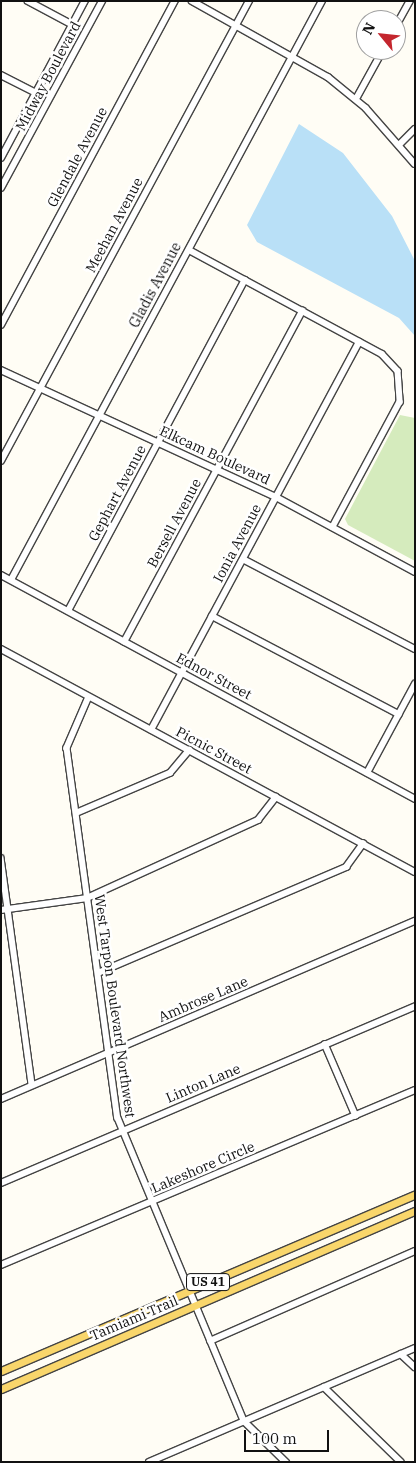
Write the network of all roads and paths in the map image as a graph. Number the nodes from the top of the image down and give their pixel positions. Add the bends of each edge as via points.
1 (28, 1) edge
2 (86, 1) edge
3 (102, 1) edge
4 (175, 1) edge
5 (192, 1) edge
6 (249, 1) edge
7 (322, 1) edge
8 (73, 25) junction
9 (236, 25) junction
10 (293, 56) junction
11 (377, 60) edge
12 (1, 75) edge
13 (36, 94) junction
14 (356, 99) junction
15 (415, 130) edge
16 (400, 144) junction
17 (1, 158) edge
18 (415, 164) edge
19 (1, 188) edge
20 (188, 250) junction
21 (245, 280) junction
22 (302, 311) junction
23 (1, 325) edge
24 (359, 342) junction
25 (1, 370) edge
26 (41, 388) junction
27 (99, 415) junction
28 (158, 442) junction
29 (1, 461) edge
30 (217, 470) junction
31 (276, 497) junction
32 (333, 528) junction
33 (242, 559) junction
34 (415, 572) edge
35 (1, 575) edge
36 (11, 580) junction
37 (68, 611) junction
38 (212, 616) junction
39 (124, 642) junction
40 (1, 649) edge
41 (415, 649) edge
42 (181, 673) junction
43 (415, 684) edge
44 (89, 696) junction
45 (399, 714) junction
46 (151, 730) junction
47 (189, 750) junction
48 (367, 773) junction
49 (276, 797) junction
50 (415, 799) edge
51 (76, 813) junction
52 (363, 844) junction
53 (1, 858) edge
54 (415, 872) edge
55 (88, 898) junction
56 (5, 909) edge
57 (415, 921) edge
58 (98, 973) junction
59 (415, 1006) edge
60 (325, 1044) junction
61 (108, 1053) junction
62 (32, 1086) junction
63 (415, 1090) edge
64 (1, 1099) edge
65 (356, 1116) junction
66 (121, 1132) junction
67 (1, 1183) edge
68 (415, 1194) edge
69 (151, 1203) junction
70 (415, 1212) edge
71 (415, 1251) edge
72 (1, 1265) edge
73 (187, 1291) junction
74 (194, 1306) junction
75 (210, 1341) junction
76 (415, 1348) edge
77 (401, 1354) junction
78 (415, 1367) edge
79 (1, 1371) edge
80 (324, 1387) junction
81 (1, 1389) edge
82 (244, 1421) junction
83 (165, 1458) edge
84 (149, 1462) edge
85 (286, 1462) edge
86 (401, 1462) edge

1 - 8 street
2 - 8 street, Midway Boulevard
3 - 19 street, Midway Boulevard
4 - 23 street, Glendale Avenue
5 - 9 street
6 - 9 street, Meehan Avenue
7 - 10 street, Gladis Avenue
8 - 13 street, Midway Boulevard
9 - 10 street
9 - 26 street, Meehan Avenue
10 - 14 street
10 - 20 street, Gladis Avenue
11 - 14 street
12 - 13 street
13 - 17 street, Midway Boulevard
14 - 16 street
15 - 16 street
16 - 18 street
20 - 21 street
20 - 27 street, Gladis Avenue
21 - 22 street
21 - 28 street, Gephart Avenue
22 - 24 street
22 - 30 street, Bersell Avenue
24 - 31 street, Ionia Avenue
24 - 32 street via 396,368 402,386 400,402
25 - 26 street, Elkcam Boulevard
26 - 27 street, Elkcam Boulevard
26 - 29 street, Meehan Avenue
27 - 28 street, Elkcam Boulevard
27 - 36 street, Gladis Avenue
28 - 30 street, Elkcam Boulevard
28 - 37 street, Gephart Avenue
30 - 31 street, Elkcam Boulevard
30 - 39 street, Bersell Avenue
31 - 32 street, Elkcam Boulevard
31 - 33 street, Ionia Avenue
32 - 34 street, Elkcam Boulevard
33 - 38 street, Ionia Avenue
33 - 41 street
35 - 36 street, Ednor Street
36 - 37 street, Ednor Street
37 - 39 street, Ednor Street
38 - 42 street, Ionia Avenue
38 - 45 street
39 - 42 street, Ednor Street
40 - 44 street, Picnic Street
42 - 46 street, Ionia Avenue
42 - 48 street, Ednor Street
43 - 45 street
44 - 46 street, Picnic Street
44 - 51 street, West Tarpon Boulevard Northwest via 67,739
45 - 48 street
46 - 47 street, Picnic Street
47 - 49 street, Picnic Street
47 - 51 street via 170,773
48 - 50 street, Ednor Street
49 - 52 street, Picnic Street
49 - 55 street via 258,820
51 - 55 street, West Tarpon Boulevard Northwest
52 - 54 street, Picnic Street
52 - 58 street via 346,867
53 - 56 street
55 - 56 street
55 - 58 street, West Tarpon Boulevard Northwest
56 - 62 street
57 - 61 street, Ambrose Lane
58 - 61 street, West Tarpon Boulevard Northwest
59 - 60 street, Linton Lane
60 - 65 street
60 - 66 street, Linton Lane
61 - 62 street, Ambrose Lane
61 - 66 street, West Tarpon Boulevard Northwest
62 - 64 street, Ambrose Lane
63 - 65 street, Lakeshore Circle
65 - 69 street, Lakeshore Circle
66 - 67 street, Linton Lane
66 - 69 street, West Tarpon Boulevard Northwest
68 - 73 main road, Tamiami Trail / US 41
69 - 72 street, Lakeshore Circle
69 - 73 street, West Tarpon Boulevard Northwest
70 - 74 main road, Tamiami Trail / US 41
71 - 75 street
73 - 74 street, West Tarpon Boulevard Northwest
73 - 79 main road, Tamiami Trail / US 41
74 - 75 street, West Tarpon Boulevard Northwest
74 - 81 main road, Tamiami Trail / US 41
75 - 82 street, West Tarpon Boulevard Northwest
76 - 77 street
77 - 78 street
77 - 80 street
80 - 82 street
80 - 86 street
82 - 83 street
82 - 85 street, West Tarpon Boulevard Northwest
83 - 84 street

